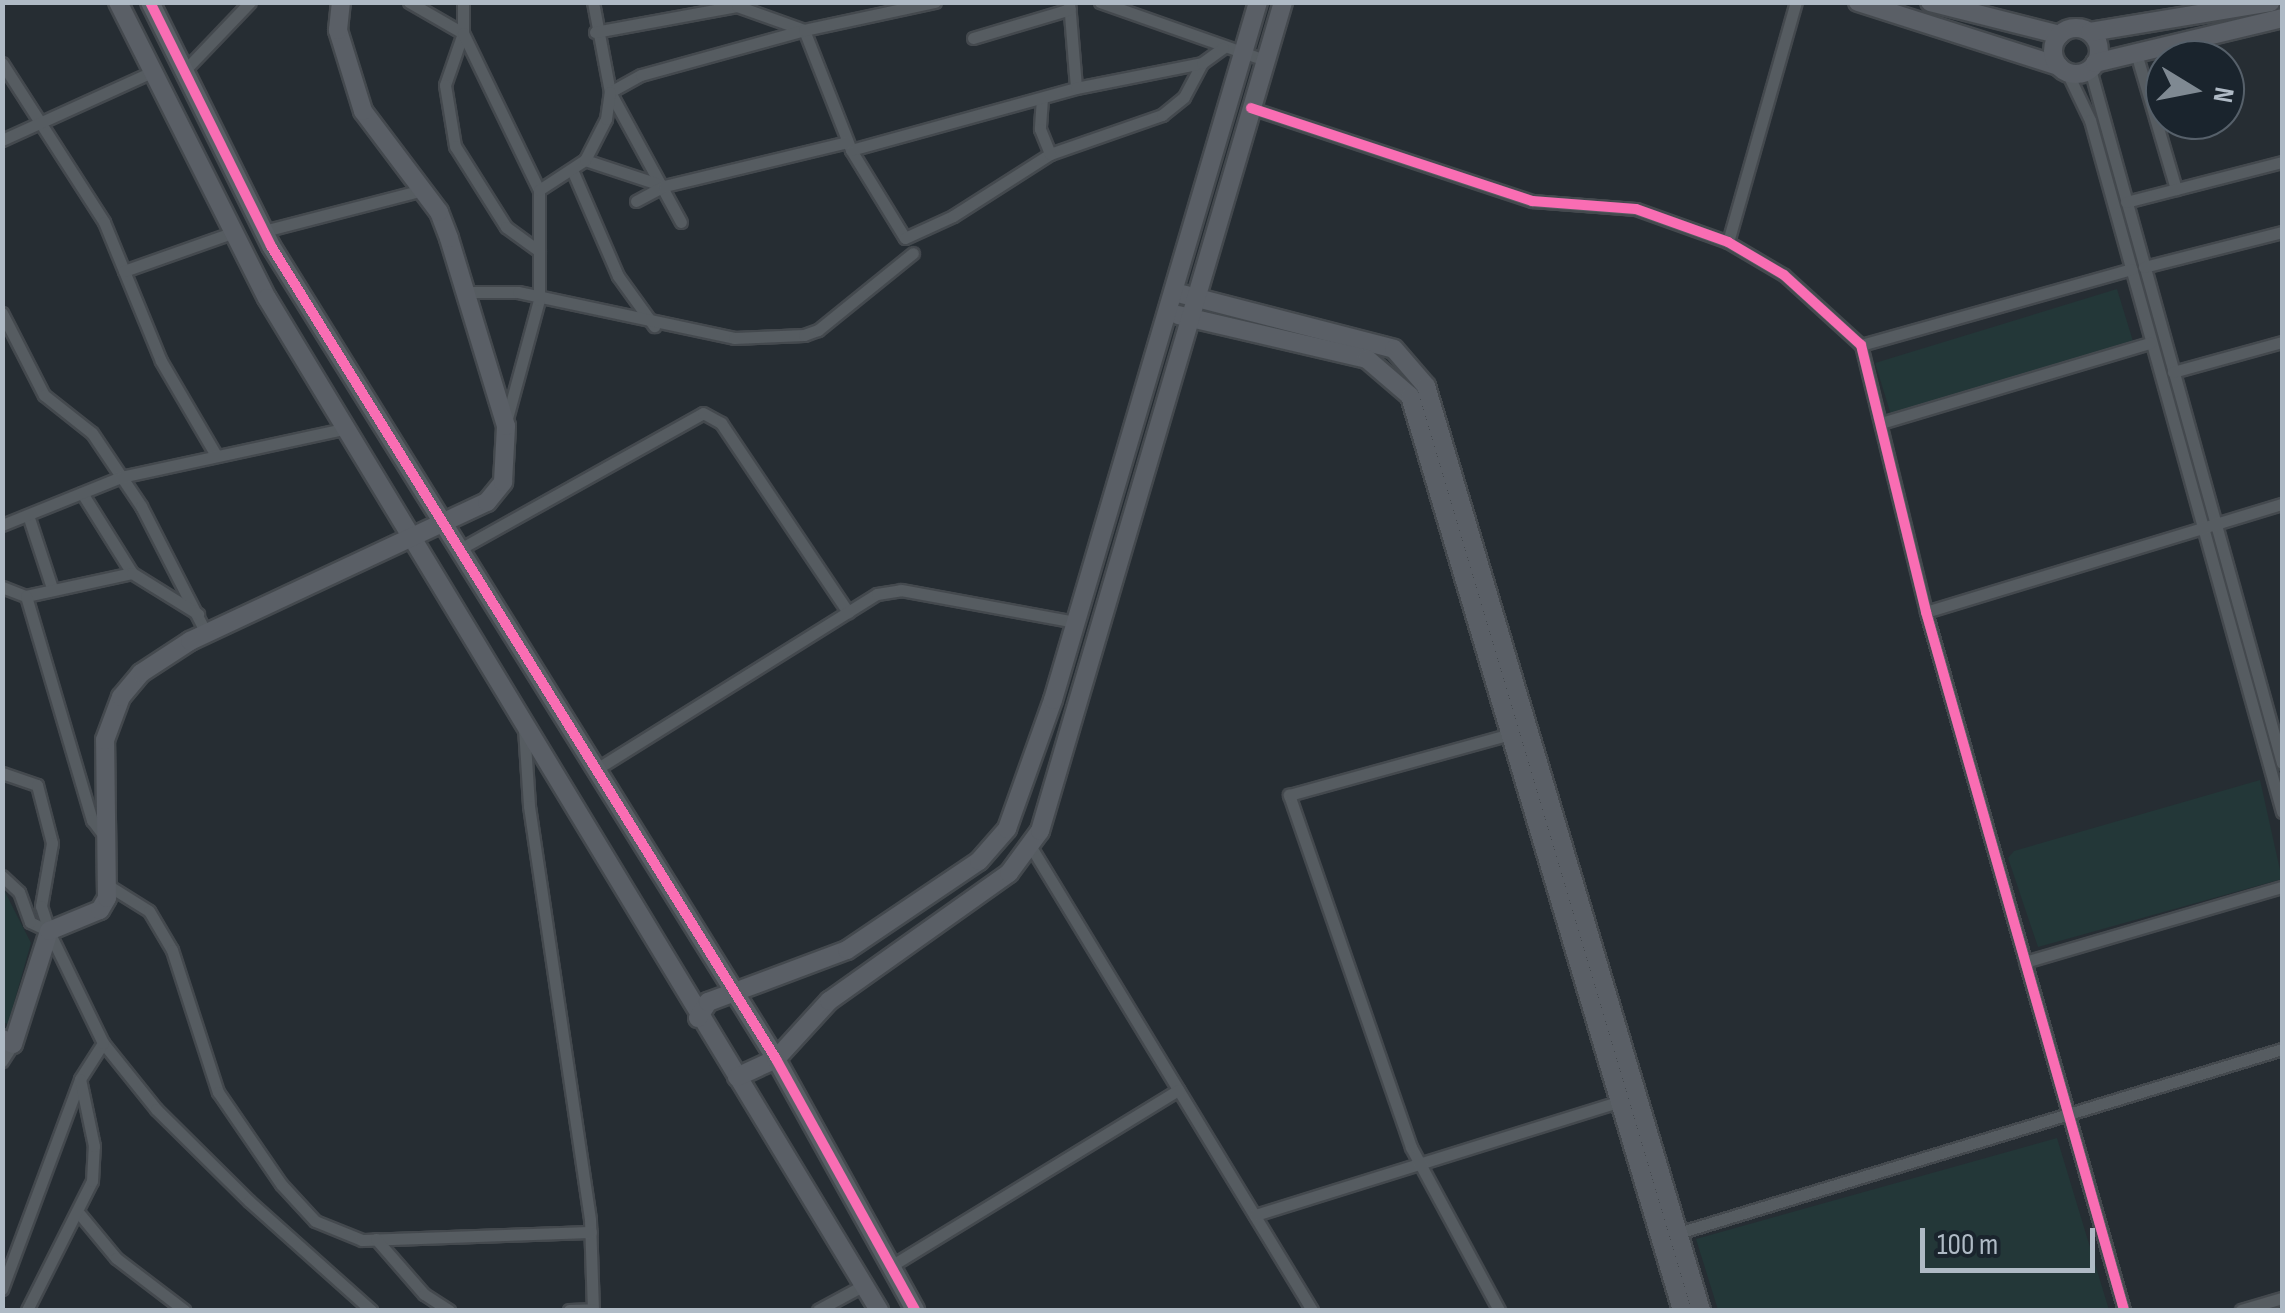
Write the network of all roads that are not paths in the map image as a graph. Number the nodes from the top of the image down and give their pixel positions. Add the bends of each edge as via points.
1 (118, 2) edge
2 (150, 2) edge
3 (250, 2) edge
4 (341, 2) edge
5 (408, 2) edge
6 (463, 2) edge
7 (594, 2) edge
8 (935, 2) edge
9 (1100, 2) edge
10 (1258, 2) edge
11 (1283, 2) edge
12 (1796, 2) edge
13 (1858, 2) edge
14 (1930, 2) edge
15 (2271, 2) edge
16 (1069, 6) edge
17 (2198, 10) edge
18 (688, 16) junction
19 (2282, 18) edge
20 (691, 30) dead end
21 (804, 30) junction
22 (595, 32) junction
23 (2090, 32) junction
24 (463, 33) junction
25 (2060, 34) junction
26 (973, 38) dead end
27 (1223, 48) junction
28 (1242, 53) junction
29 (2136, 53) junction
30 (1265, 60) junction
31 (2, 63) edge
32 (1202, 63) junction
33 (2093, 66) junction
34 (2063, 69) junction
35 (184, 71) junction
36 (152, 72) junction
37 (1076, 88) junction
38 (610, 92) junction
39 (1042, 98) junction
40 (1250, 108) junction
41 (40, 122) junction
42 (2, 140) edge
43 (849, 146) junction
44 (1050, 154) junction
45 (585, 160) junction
46 (2282, 162) edge
47 (573, 172) junction
48 (664, 186) junction
49 (2176, 189) junction
50 (423, 190) junction
51 (539, 190) junction
52 (636, 201) dead end
53 (2126, 202) junction
54 (682, 222) dead end
55 (234, 232) junction
56 (264, 232) junction
57 (2282, 232) edge
58 (1728, 242) junction
59 (539, 251) junction
60 (912, 253) dead end
61 (2138, 268) junction
62 (124, 270) junction
63 (467, 292) junction
64 (1183, 294) junction
65 (538, 300) junction
66 (2, 314) edge
67 (1177, 314) junction
68 (655, 326) junction
69 (2150, 342) junction
70 (2282, 342) edge
71 (1861, 345) junction
72 (2174, 372) junction
73 (505, 423) junction
74 (1881, 423) junction
75 (348, 428) junction
76 (216, 455) junction
77 (122, 476) junction
78 (82, 493) junction
79 (2282, 504) edge
80 (28, 515) junction
81 (442, 521) junction
82 (2, 525) edge
83 (2216, 526) junction
84 (2203, 531) junction
85 (417, 537) junction
86 (460, 549) junction
87 (132, 573) junction
88 (2, 587) edge
89 (52, 588) junction
90 (26, 596) junction
91 (848, 612) junction
92 (1926, 612) junction
93 (198, 614) junction
94 (1076, 622) junction
95 (206, 633) junction
96 (524, 719) junction
97 (1511, 734) junction
98 (2282, 763) edge
99 (595, 770) junction
100 (2, 773) edge
101 (2282, 812) edge
102 (109, 840) junction
103 (1031, 847) junction
104 (2, 876) edge
105 (109, 886) junction
106 (2282, 887) edge
107 (48, 931) junction
108 (2026, 962) junction
109 (732, 991) junction
110 (698, 1018) junction
111 (8, 1041) edge
112 (103, 1043) junction
113 (2282, 1049) edge
114 (776, 1060) junction
115 (2, 1061) edge
116 (737, 1077) junction
117 (80, 1079) junction
118 (1178, 1090) junction
119 (1620, 1100) junction
120 (2069, 1115) junction
121 (1419, 1167) junction
122 (78, 1212) junction
123 (1255, 1215) junction
124 (591, 1232) junction
125 (1678, 1233) junction
126 (376, 1239) junction
127 (890, 1266) junction
128 (864, 1285) junction
129 (2, 1290) edge
130 (2282, 1298) edge
131 (1307, 1309) edge
132 (27, 1310) edge
133 (184, 1310) edge
134 (371, 1310) edge
135 (449, 1310) edge
136 (569, 1310) edge
137 (593, 1310) edge
138 (818, 1310) edge
139 (879, 1310) edge
140 (915, 1310) edge
141 (1499, 1310) edge
142 (1682, 1310) edge
143 (1701, 1310) edge
144 (2124, 1310) edge
145 (2241, 1310) edge

1 - 36 street
2 - 35 street
3 - 35 street
4 - 50 street via 338,30 364,111
5 - 24 street
6 - 24 street
7 - 22 street
8 - 21 street
9 - 27 street
10 - 28 street
11 - 30 street
12 - 58 street
13 - 34 street
14 - 25 street
15 - 17 street
16 - 26 street
16 - 37 street
17 - 23 street
18 - 20 street
18 - 21 street via 736,6
18 - 22 street
19 - 29 street
21 - 38 street via 641,75
21 - 43 street
22 - 38 street
23 - 25 street
23 - 33 street via 2098,43
24 - 51 street
24 - 59 street via 445,84 455,146 506,227
25 - 34 street via 2053,54
27 - 28 street
27 - 32 street
28 - 30 street
28 - 64 street
29 - 33 street
29 - 49 street
30 - 40 street
31 - 41 street
32 - 37 street
32 - 44 street via 1184,96 1162,115
33 - 34 street
33 - 53 street
34 - 61 street via 2090,120
35 - 56 street
36 - 41 street
36 - 55 street
37 - 39 street
38 - 45 street via 606,120
38 - 48 street
39 - 43 street
39 - 44 street via 1040,128
40 - 58 street via 1532,201 1624,207
40 - 64 street
41 - 42 street
41 - 62 street via 104,222
43 - 44 street via 905,238 953,216
43 - 48 street
45 - 47 street
45 - 48 street
46 - 49 street
47 - 51 street
47 - 68 street via 618,276
48 - 52 street
48 - 54 street
49 - 53 street
50 - 56 street
50 - 63 street via 439,212
51 - 59 street
53 - 61 street
55 - 62 street
55 - 75 street
56 - 81 street
57 - 61 street
58 - 71 street via 1784,275
59 - 65 street
60 - 68 street via 818,330 804,334 734,338
61 - 69 street
61 - 71 street
61 - 72 street
62 - 76 street via 161,361
63 - 65 street via 518,292
63 - 73 street
64 - 67 street
64 - 125 street via 1394,349 1426,386
65 - 68 street
65 - 73 street
66 - 77 street via 44,395 92,434
67 - 94 street
67 - 97 street via 1367,359 1410,396
67 - 103 street via 1046,813
69 - 74 street
69 - 84 street
70 - 72 street
71 - 74 street
72 - 83 street
73 - 81 street via 503,482 488,502
74 - 92 street
75 - 76 street
75 - 85 street
76 - 77 street
77 - 78 street
77 - 93 street
78 - 80 street
78 - 87 street
79 - 83 street
80 - 82 street
80 - 89 street
81 - 85 street
81 - 86 street
83 - 84 street
83 - 98 street
84 - 92 street
84 - 101 street
85 - 95 street
85 - 96 street
86 - 91 street via 703,413 721,423
86 - 99 street
87 - 89 street
87 - 93 street
88 - 90 street
89 - 90 street
90 - 102 street via 32,637 92,820
91 - 94 street via 877,594 902,590
91 - 99 street
92 - 108 street
93 - 95 street
94 - 109 street via 1018,808 994,846 846,950
95 - 102 street via 141,673 121,697 104,754
96 - 110 street
96 - 124 street via 529,806
97 - 119 street
97 - 121 street via 1289,795
99 - 109 street
100 - 107 street via 37,785 52,842 41,906
102 - 105 street
103 - 114 street via 990,887 829,1001
103 - 118 street
104 - 107 street via 19,892 30,922
105 - 107 street via 100,910
105 - 126 street via 144,904 172,950 218,1092 281,1184 325,1228
106 - 108 street
107 - 111 street
107 - 112 street
108 - 120 street
109 - 110 street via 708,1002
109 - 114 street
110 - 116 street
111 - 115 street
112 - 117 street
112 - 134 street via 248,1201
113 - 120 street
114 - 116 street
114 - 127 street
116 - 128 street
117 - 122 street via 95,1158
117 - 129 street
118 - 123 street
118 - 127 street
119 - 121 street
119 - 142 street
120 - 125 street
120 - 144 street
121 - 123 street
121 - 141 street
122 - 132 street
122 - 133 street via 116,1258
123 - 131 street
124 - 126 street
124 - 137 street
125 - 143 street
126 - 135 street via 424,1294
127 - 140 street
128 - 138 street
128 - 139 street
130 - 145 street
136 - 137 street

